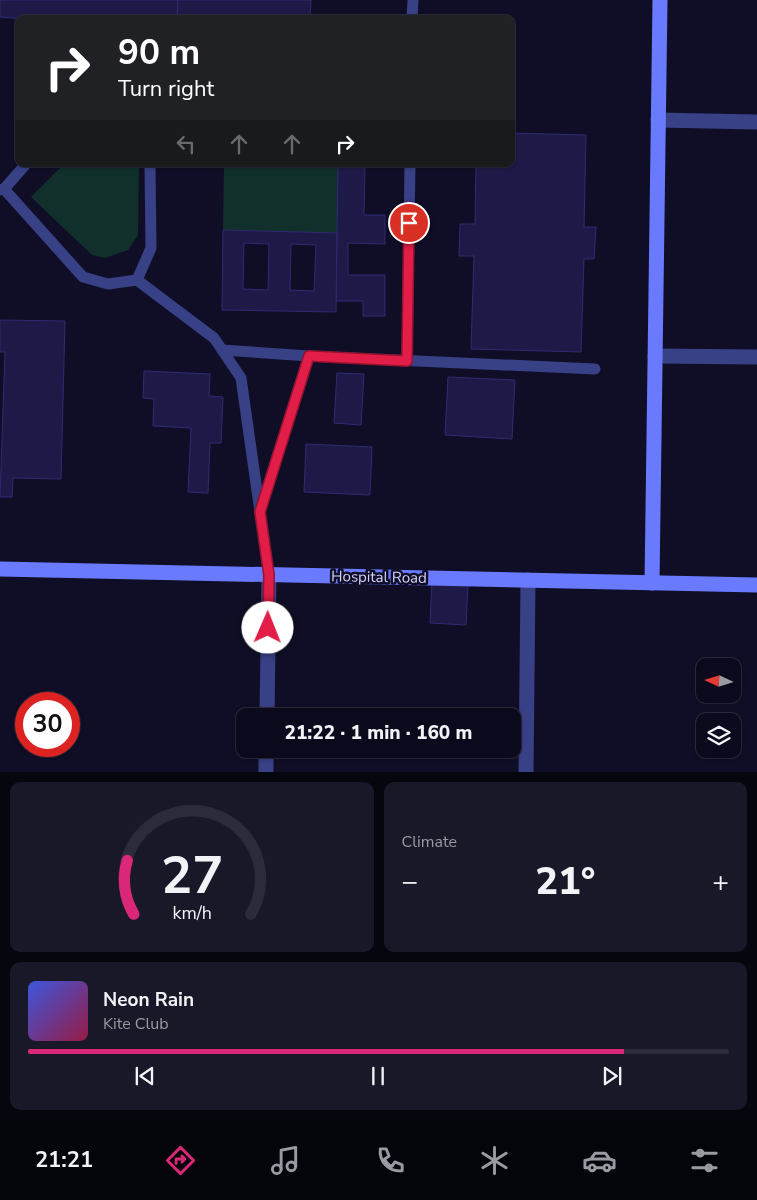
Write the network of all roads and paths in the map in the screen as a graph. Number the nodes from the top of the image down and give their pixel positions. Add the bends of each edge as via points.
1 (413, 0) edge
2 (660, 0) edge
3 (412, 15) edge
4 (658, 120) junction
5 (757, 122) edge
6 (23, 167) edge
7 (150, 167) edge
8 (410, 167) edge
9 (2, 189) edge
10 (137, 280) junction
11 (222, 350) junction
12 (309, 356) junction
13 (655, 356) junction
14 (757, 356) edge
15 (407, 361) junction
16 (596, 369) dead end
17 (260, 512) junction
18 (0, 569) edge
19 (269, 575) junction
20 (528, 580) junction
21 (652, 583) junction
22 (757, 585) edge
23 (267, 708) edge
24 (266, 758) edge
25 (266, 772) edge
26 (526, 772) edge

1 - 3 lane
2 - 4 street
4 - 5 street
4 - 13 street
6 - 9 lane
7 - 10 lane via 151,248
8 - 15 lane
9 - 10 lane via 84,277 108,284
10 - 11 lane via 214,338
11 - 12 lane
11 - 17 lane via 241,378
12 - 15 lane
12 - 17 lane
13 - 14 street
13 - 21 street
15 - 16 lane
17 - 19 lane
18 - 19 street, Hospital Road
19 - 20 street, Hospital Road
19 - 23 street
20 - 21 street, Hospital Road
20 - 26 street
21 - 22 street, Hospital Road
24 - 25 street

